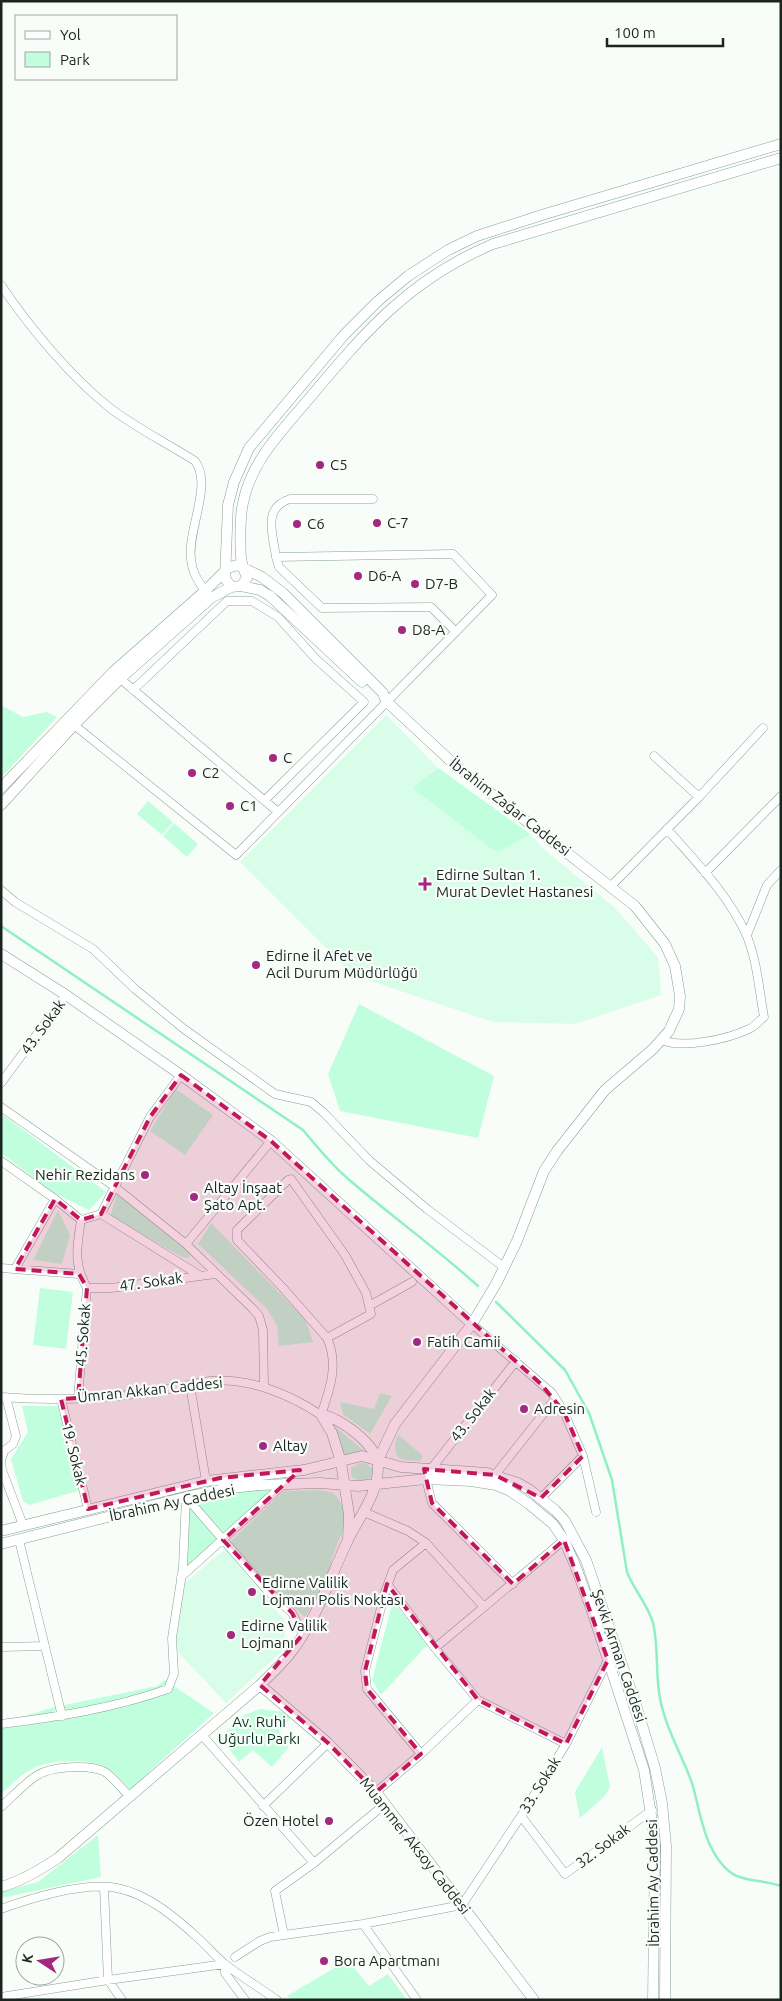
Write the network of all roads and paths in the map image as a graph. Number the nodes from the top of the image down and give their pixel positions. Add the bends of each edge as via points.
1 (781, 144) edge
2 (781, 158) edge
3 (1, 285) edge
4 (372, 499) dead end
5 (276, 557) junction
6 (243, 568) junction
7 (226, 570) junction
8 (236, 586) junction
9 (205, 591) junction
10 (322, 608) junction
11 (310, 620) junction
12 (456, 632) junction
13 (116, 676) junction
14 (133, 690) junction
15 (386, 701) junction
16 (74, 725) junction
17 (763, 728) dead end
18 (654, 756) dead end
19 (1, 788) edge
20 (781, 796) edge
21 (700, 797) junction
22 (265, 800) junction
23 (1, 805) edge
24 (278, 812) junction
25 (667, 828) junction
26 (781, 870) edge
27 (705, 873) junction
28 (611, 886) junction
29 (1, 890) edge
30 (747, 935) junction
31 (1, 954) edge
32 (66, 995) junction
33 (662, 1040) junction
34 (181, 1075) junction
35 (1, 1083) edge
36 (1, 1107) edge
37 (271, 1141) junction
38 (1, 1161) edge
39 (115, 1186) junction
40 (55, 1199) junction
41 (101, 1214) junction
42 (81, 1220) junction
43 (186, 1244) junction
44 (1, 1268) edge
45 (16, 1268) junction
46 (505, 1268) junction
47 (79, 1274) junction
48 (215, 1274) junction
49 (198, 1275) junction
50 (412, 1282) dead end
51 (87, 1288) junction
52 (369, 1306) junction
53 (472, 1324) junction
54 (327, 1338) junction
55 (516, 1361) junction
56 (190, 1385) junction
57 (264, 1387) junction
58 (4, 1397) edge
59 (78, 1398) junction
60 (555, 1398) junction
61 (61, 1399) junction
62 (321, 1415) junction
63 (582, 1456) junction
64 (1, 1460) edge
65 (378, 1460) junction
66 (341, 1462) junction
67 (431, 1469) junction
68 (495, 1475) junction
69 (426, 1479) junction
70 (206, 1481) junction
71 (285, 1484) junction
72 (376, 1484) junction
73 (346, 1485) junction
74 (186, 1496) junction
75 (541, 1498) junction
76 (88, 1509) junction
77 (364, 1512) junction
78 (596, 1512) dead end
79 (23, 1525) junction
80 (1, 1531) edge
81 (19, 1540) junction
82 (223, 1540) junction
83 (564, 1540) junction
84 (347, 1541) junction
85 (426, 1542) junction
86 (1, 1544) edge
87 (181, 1578) junction
88 (513, 1584) junction
89 (388, 1585) junction
90 (483, 1606) junction
91 (303, 1634) junction
92 (45, 1646) junction
93 (1, 1647) edge
94 (435, 1648) junction
95 (608, 1660) junction
96 (260, 1685) junction
97 (478, 1700) junction
98 (62, 1716) junction
99 (1, 1724) edge
100 (202, 1735) junction
101 (328, 1743) junction
102 (566, 1744) junction
103 (421, 1754) junction
104 (376, 1792) junction
105 (130, 1797) junction
106 (385, 1804) junction
107 (263, 1806) junction
108 (1, 1807) edge
109 (652, 1810) junction
110 (521, 1816) junction
111 (314, 1863) junction
112 (1, 1887) edge
113 (104, 1887) junction
114 (462, 1905) junction
115 (1, 1909) edge
116 (363, 1924) junction
117 (284, 1935) junction
118 (235, 1957) dead end
119 (225, 1964) junction
120 (108, 1980) junction
121 (1, 1998) edge
122 (122, 2000) edge
123 (245, 2000) edge
124 (277, 2000) edge
125 (417, 2000) edge
126 (534, 2000) edge
127 (653, 2000) edge
128 (665, 2000) edge

1 - 7 main road via 477,236 408,276 344,336 250,448 234,482 228,505
2 - 6 main road via 493,244 415,288 367,330 260,459 243,503 240,524
3 - 9 street via 38,334 94,394 125,418 195,460 200,467 200,495 190,548 194,573
4 - 5 street via 290,499 280,502 271,521
5 - 10 street via 279,567
5 - 12 street via 453,554 492,595
6 - 7 main road via 235,565
6 - 8 main road via 247,578
6 - 11 main road, İbrahim Zağar Caddesi via 271,583
7 - 8 main road via 227,584
7 - 9 main road
8 - 13 main road via 211,598
8 - 15 main road, İbrahim Zağar Caddesi via 260,590 270,596 380,699
9 - 13 main road
10 - 11 street
10 - 12 street via 431,607
11 - 15 main road, İbrahim Zağar Caddesi via 383,693
12 - 15 street
13 - 14 street
13 - 16 main road
13 - 19 main road
14 - 22 street
14 - 22 street via 227,600 252,601 278,617 364,702
15 - 24 street
15 - 28 main road, İbrahim Zağar Caddesi via 456,766
16 - 23 main road
16 - 24 street via 236,855
17 - 21 street
18 - 21 street
20 - 27 street
21 - 25 street
22 - 24 street
25 - 27 street
25 - 28 street
26 - 30 street via 767,885
27 - 30 street via 734,910
28 - 33 main road, İbrahim Zağar Caddesi via 635,906 665,944 675,966 680,987 679,1009
29 - 46 street via 15,902 93,949 184,1029 275,1094 311,1102 370,1161 426,1209
30 - 33 street via 764,1017 751,1028 726,1038 673,1044
31 - 32 main road
32 - 34 main road
32 - 35 street, 43. Sokak
33 - 46 main road, İbrahim Zağar Caddesi via 605,1090 558,1150 544,1171
34 - 37 main road
34 - 39 street via 150,1117
36 - 39 street
37 - 43 street
37 - 53 main road
38 - 40 street
39 - 41 street
39 - 43 street
40 - 42 street
40 - 45 street
41 - 42 street
41 - 49 street
42 - 47 street via 76,1258
43 - 48 street
44 - 45 street
45 - 47 street
46 - 53 main road, İbrahim Zağar Caddesi
47 - 51 street, 45. Sokak
48 - 49 street, 47. Sokak
48 - 57 street via 252,1308 262,1322
49 - 51 street, 47. Sokak via 110,1288
50 - 52 street
51 - 59 street, 45. Sokak
52 - 54 street via 371,1314
52 - 54 street via 366,1293 345,1255 297,1186 288,1180 237,1230 237,1240
53 - 55 street
53 - 65 main road, İbrahim Zağar Caddesi via 395,1424
54 - 62 street via 333,1354 332,1371
55 - 60 street
55 - 67 street, 43. Sokak
56 - 57 street, Ümran Akkan Caddesi via 227,1381
56 - 59 street, Ümran Akkan Caddesi via 148,1393
56 - 70 street
57 - 62 street, Ümran Akkan Caddesi
58 - 61 street, Ümran Akkan Caddesi
58 - 64 street via 16,1436
59 - 61 street, Ümran Akkan Caddesi
60 - 63 street
60 - 68 street
61 - 76 street, 19. Sokak
62 - 65 main road via 332,1417 353,1431
62 - 66 main road via 332,1433
63 - 75 street
63 - 78 street
64 - 79 street
65 - 66 main road, İbrahim Ay Caddesi via 362,1456
65 - 67 main road, Şevki Arman Caddesi via 401,1467
65 - 72 main road
66 - 70 main road, İbrahim Ay Caddesi via 304,1470
66 - 73 main road
67 - 68 main road, Şevki Arman Caddesi
68 - 75 main road, Şevki Arman Caddesi via 518,1483
69 - 72 main road, İbrahim Ay Caddesi
69 - 83 main road, İbrahim Ay Caddesi via 484,1482 510,1491 543,1514
69 - 88 street via 432,1503
70 - 76 main road, İbrahim Ay Caddesi
71 - 73 main road, İbrahim Ay Caddesi
71 - 74 main road, İbrahim Ay Caddesi via 230,1488
71 - 82 street
72 - 73 main road, İbrahim Ay Caddesi
72 - 77 main road
73 - 84 main road
74 - 81 main road, İbrahim Ay Caddesi
74 - 82 street
74 - 87 street
75 - 128 main road, Şevki Arman Caddesi via 565,1521 586,1560 655,1768 666,1846
76 - 79 main road, İbrahim Ay Caddesi
77 - 84 main road
77 - 85 street
79 - 80 main road, İbrahim Ay Caddesi
81 - 86 main road, İbrahim Ay Caddesi
81 - 92 street
82 - 87 street
82 - 91 street via 292,1613
83 - 88 street
83 - 95 main road, İbrahim Ay Caddesi
84 - 91 main road
85 - 89 street via 393,1570
85 - 90 street
87 - 98 street via 172,1638 174,1674 168,1690
88 - 90 street
89 - 94 street
89 - 103 street via 365,1671 367,1688
90 - 94 street
91 - 96 main road via 289,1655
92 - 93 street
92 - 98 street
94 - 97 street
95 - 102 street, 33. Sokak
95 - 109 main road, İbrahim Ay Caddesi via 644,1770
96 - 100 main road
96 - 101 main road, Muammer Aksoy Caddesi
97 - 102 street
97 - 103 street
98 - 99 street
100 - 105 main road
100 - 107 street
101 - 104 main road, Muammer Aksoy Caddesi
101 - 107 street
102 - 110 street, 33. Sokak
103 - 104 street
104 - 106 main road, Muammer Aksoy Caddesi
105 - 108 street via 107,1774 83,1766 48,1770 37,1775
105 - 112 main road via 58,1858 39,1871
106 - 111 street
106 - 114 main road, Muammer Aksoy Caddesi
107 - 111 street
109 - 110 street, 32. Sokak via 566,1874
109 - 127 main road, İbrahim Ay Caddesi via 655,1841
110 - 114 street, 33. Sokak
111 - 117 street via 275,1891
113 - 115 street via 28,1900
113 - 119 street via 130,1892 153,1903 197,1936
113 - 120 street
114 - 116 street
114 - 126 main road, Muammer Aksoy Caddesi
116 - 117 street
116 - 125 street
117 - 118 street via 260,1941
119 - 120 street
119 - 123 street via 225,1973
119 - 124 street
120 - 121 street
120 - 122 street

